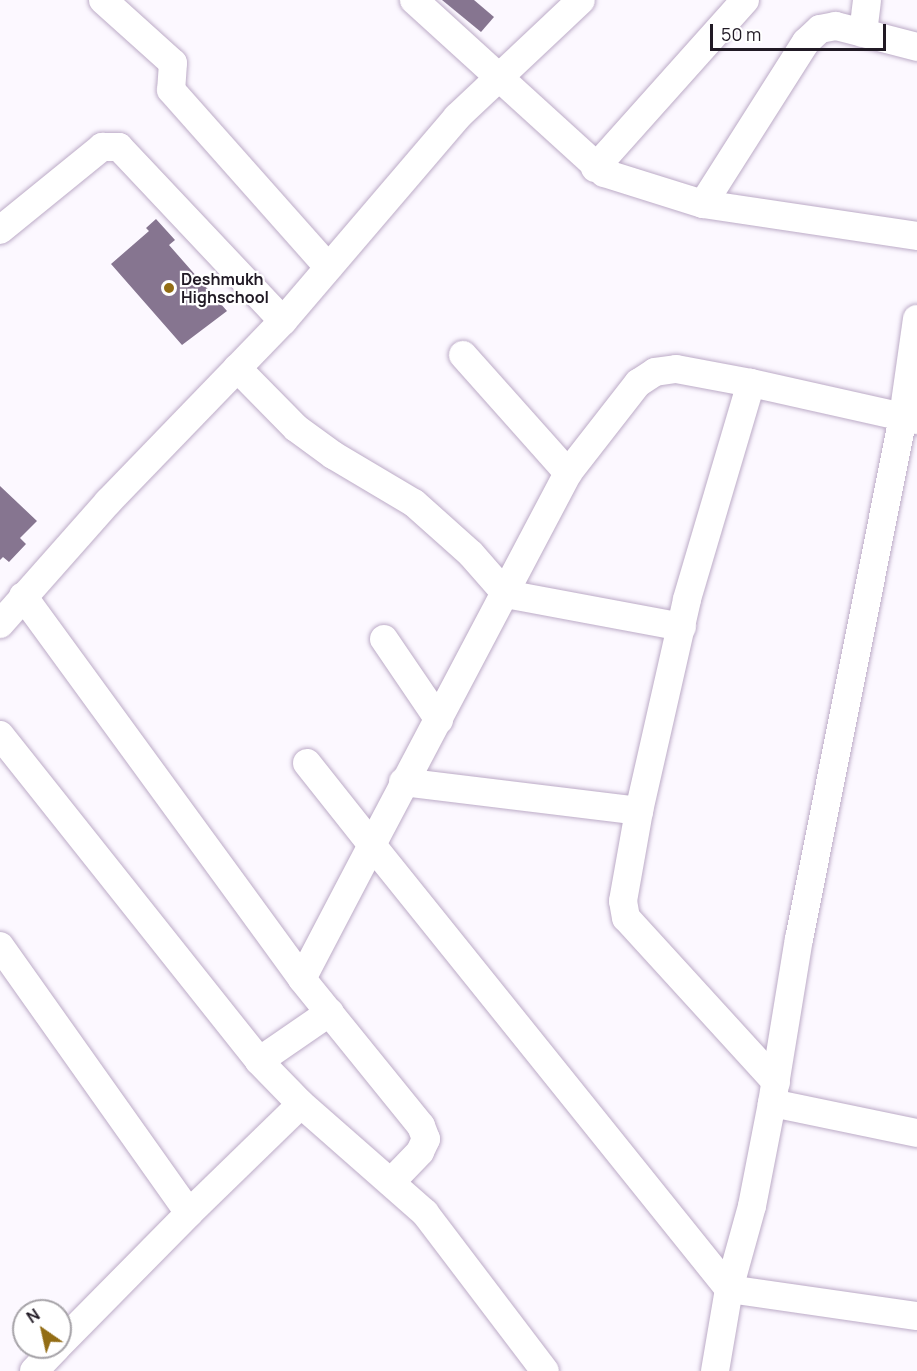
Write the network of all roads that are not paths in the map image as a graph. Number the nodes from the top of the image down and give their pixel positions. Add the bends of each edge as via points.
1 (103, 0) edge
2 (414, 0) edge
3 (581, 0) edge
4 (745, 0) edge
5 (867, 0) edge
6 (863, 33) junction
7 (917, 47) edge
8 (497, 79) junction
9 (594, 168) junction
10 (703, 204) junction
11 (0, 230) edge
12 (917, 236) edge
13 (328, 267) junction
14 (917, 319) edge
15 (283, 321) junction
16 (463, 355) dead end
17 (237, 368) junction
18 (751, 383) junction
19 (910, 418) edge
20 (568, 473) junction
21 (506, 594) junction
22 (22, 596) junction
23 (0, 624) edge
24 (682, 627) junction
25 (384, 639) dead end
26 (439, 720) junction
27 (0, 735) edge
28 (307, 763) dead end
29 (403, 782) junction
30 (639, 811) junction
31 (372, 845) junction
32 (0, 946) edge
33 (302, 979) junction
34 (330, 1012) junction
35 (259, 1061) junction
36 (774, 1093) junction
37 (301, 1104) junction
38 (917, 1133) edge
39 (391, 1182) junction
40 (189, 1213) junction
41 (729, 1289) junction
42 (917, 1316) edge
43 (720, 1342) junction
44 (47, 1360) edge
45 (545, 1371) edge
46 (715, 1371) edge
47 (737, 1371) edge

1 - 13 street via 173,63 171,90
2 - 8 street
3 - 8 street
4 - 9 street
5 - 6 street
6 - 7 street
6 - 10 street via 836,26 820,29 806,42
8 - 9 street
8 - 13 street via 457,117
9 - 10 street
10 - 12 street
11 - 15 street via 102,147 119,147
13 - 15 street
14 - 19 street
15 - 17 street
16 - 20 street
17 - 21 street via 296,428 414,503 471,554
17 - 22 street
18 - 19 street
18 - 20 street via 676,369 655,372 638,383
18 - 24 street
19 - 36 street via 798,939
20 - 21 street
21 - 24 street
21 - 26 street
22 - 23 street
22 - 33 street
24 - 30 street
25 - 26 street
26 - 29 street
27 - 35 street
28 - 31 street
29 - 30 street
29 - 31 street
30 - 36 street via 623,901 626,918
31 - 33 street
31 - 41 street
32 - 40 street
33 - 34 street
34 - 35 street
34 - 39 street via 421,1126 426,1139 420,1152
35 - 37 street
36 - 38 street
36 - 41 street via 752,1206
37 - 39 street
37 - 40 street
39 - 45 street via 425,1213
40 - 44 street
41 - 42 street
41 - 43 street
43 - 46 street
43 - 47 street

